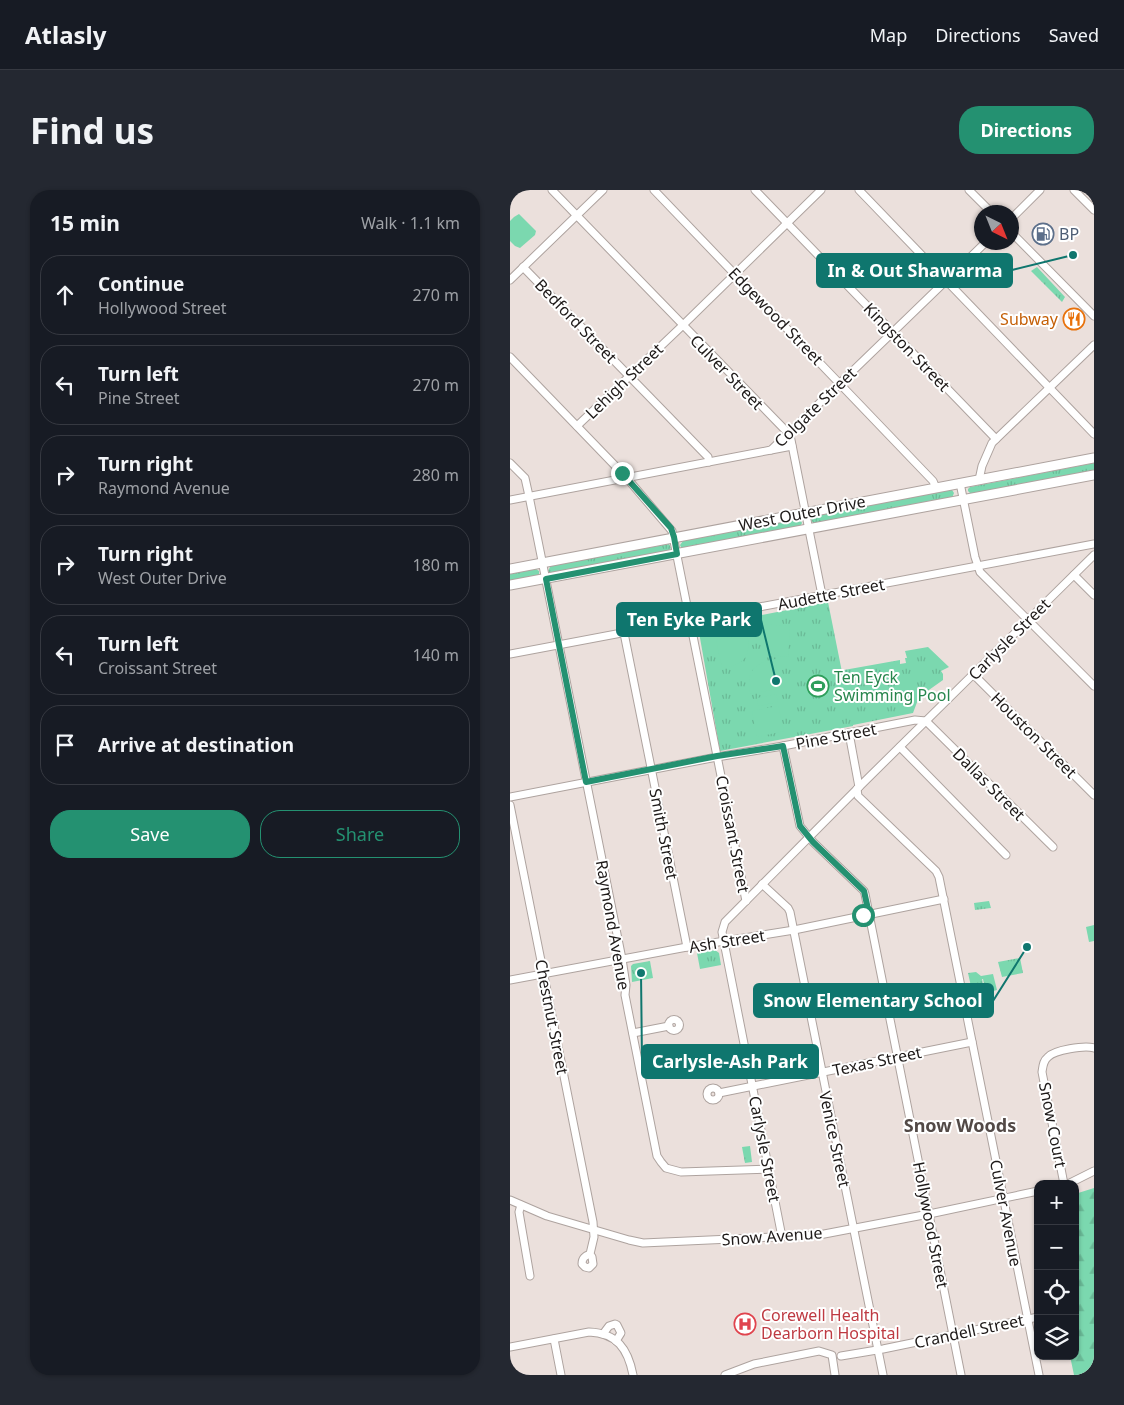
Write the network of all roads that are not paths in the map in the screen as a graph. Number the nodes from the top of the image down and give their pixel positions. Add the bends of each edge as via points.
1 (552, 190) edge
2 (603, 190) edge
3 (654, 190) edge
4 (755, 190) edge
5 (821, 190) edge
6 (859, 190) edge
7 (968, 190) edge
8 (1040, 190) edge
9 (1074, 190) edge
10 (984, 205) edge
11 (1094, 210) edge
12 (1019, 211) edge
13 (577, 215) junction
14 (787, 223) junction
15 (1019, 240) edge
16 (978, 250) edge
17 (523, 267) junction
18 (735, 274) junction
19 (510, 280) edge
20 (947, 281) junction
21 (1094, 316) edge
22 (682, 326) junction
23 (893, 332) junction
24 (1094, 344) edge
25 (510, 357) edge
26 (629, 376) junction
27 (840, 382) junction
28 (1049, 387) junction
29 (577, 426) junction
30 (788, 434) junction
31 (1094, 434) edge
32 (996, 439) junction
33 (792, 446) junction
34 (771, 450) junction
35 (1094, 458) edge
36 (709, 462) junction
37 (510, 463) edge
38 (1094, 475) edge
39 (626, 477) junction
40 (979, 480) junction
41 (960, 483) junction
42 (936, 488) junction
43 (530, 496) junction
44 (964, 499) junction
45 (510, 500) edge
46 (806, 513) junction
47 (809, 529) junction
48 (674, 537) junction
49 (1094, 544) edge
50 (677, 554) junction
51 (1094, 555) edge
52 (542, 562) junction
53 (978, 567) junction
54 (510, 569) edge
55 (1074, 575) junction
56 (546, 579) junction
57 (510, 586) edge
58 (822, 595) junction
59 (1094, 595) edge
60 (690, 620) junction
61 (1028, 620) junction
62 (624, 633) junction
63 (559, 645) junction
64 (510, 654) edge
65 (974, 674) junction
66 (1094, 686) edge
67 (926, 721) junction
68 (849, 733) junction
69 (783, 746) junction
70 (900, 747) junction
71 (717, 756) junction
72 (652, 769) junction
73 (586, 782) junction
74 (858, 788) junction
75 (1094, 795) edge
76 (510, 797) edge
77 (510, 805) edge
78 (809, 837) junction
79 (1053, 847) dead end
80 (1006, 854) dead end
81 (762, 884) junction
82 (944, 899) junction
83 (746, 901) junction
84 (869, 914) junction
85 (794, 930) junction
86 (724, 942) junction
87 (687, 947) junction
88 (622, 959) junction
89 (544, 974) junction
90 (510, 980) edge
91 (665, 1026) dead end
92 (633, 1033) junction
93 (972, 1042) junction
94 (1094, 1048) edge
95 (897, 1057) junction
96 (822, 1073) junction
97 (752, 1086) junction
98 (719, 1093) dead end
99 (769, 1169) junction
100 (1094, 1171) edge
101 (1065, 1180) edge
102 (1075, 1180) edge
103 (510, 1192) edge
104 (1034, 1192) edge
105 (1004, 1198) junction
106 (511, 1201) edge
107 (520, 1205) junction
108 (929, 1214) junction
109 (853, 1228) junction
110 (594, 1229) junction
111 (782, 1236) junction
112 (590, 1254) dead end
113 (530, 1276) dead end
114 (1034, 1318) edge
115 (1027, 1319) junction
116 (603, 1334) junction
117 (953, 1334) junction
118 (554, 1339) junction
119 (616, 1341) junction
120 (510, 1347) edge
121 (878, 1350) junction
122 (841, 1356) dead end
123 (562, 1375) edge
124 (633, 1375) edge
125 (725, 1375) edge
126 (835, 1375) edge
127 (883, 1375) edge
128 (961, 1375) edge
129 (1039, 1375) edge

1 - 13 street, Culver Street
2 - 13 street
3 - 18 street, Edgewood Street
4 - 14 street, Kingston Street
5 - 14 street, Lehigh Street
6 - 20 street
7 - 10 street
8 - 12 street
9 - 11 street
13 - 17 street
13 - 22 street, Culver Street
14 - 18 street, Lehigh Street
14 - 23 street, Kingston Street
15 - 21 street
16 - 20 street, Colgate Street
17 - 19 street
17 - 26 street, Bedford Street
18 - 22 street, Lehigh Street
18 - 27 street, Edgewood Street
20 - 23 street, Colgate Street
20 - 28 street
22 - 26 street, Lehigh Street
22 - 30 street, Culver Street
23 - 27 street, Colgate Street
23 - 32 street, Kingston Street
24 - 28 street
25 - 29 street, Croissant Street
26 - 29 street, Lehigh Street
26 - 36 street, Bedford Street via 708,457
27 - 30 street, Colgate Street
27 - 42 street, Edgewood Street
28 - 31 street
28 - 32 street
29 - 39 street, Croissant Street
30 - 33 street, Culver Street
30 - 34 street, Colgate Street
32 - 40 street via 982,466
33 - 34 street
33 - 46 street, Culver Street
34 - 36 street, Colgate Street
35 - 40 main road, West Outer Drive
36 - 39 street, Colgate Street
37 - 43 street via 525,478
38 - 44 main road, West Outer Drive
39 - 43 street, Colgate Street
39 - 48 street, Croissant Street via 671,528
40 - 41 main road, West Outer Drive
41 - 42 main road, West Outer Drive
41 - 44 street
42 - 46 main road, West Outer Drive
43 - 45 street, Colgate Street
43 - 52 street, Raymond Avenue
44 - 47 main road, West Outer Drive
44 - 53 street
46 - 47 street, Culver Street
46 - 48 main road, West Outer Drive
47 - 50 main road, West Outer Drive
47 - 58 street, Culver Street
48 - 50 street, Croissant Street
48 - 52 main road, West Outer Drive
49 - 53 street, Audette Street
50 - 56 main road, West Outer Drive
50 - 60 street, Croissant Street
51 - 55 street, Carlysle Street
52 - 54 main road, West Outer Drive
52 - 56 street, Raymond Avenue
53 - 58 street, Audette Street
53 - 61 street
55 - 59 street
55 - 61 street, Carlysle Street
56 - 57 main road, West Outer Drive
56 - 63 street, Raymond Avenue
58 - 60 street, Audette Street
60 - 62 street, Audette Street
60 - 71 street, Croissant Street
61 - 65 street, Carlysle Street
61 - 66 street
62 - 63 street, Audette Street
62 - 72 street, Smith Street
63 - 64 street, Audette Street
63 - 73 street, Raymond Avenue
65 - 67 street, Carlysle Street
65 - 75 street, Houston Street
67 - 68 street, Pine Street via 915,720
67 - 70 street, Carlysle Street
67 - 79 street, Dallas Street
68 - 69 street, Pine Street
68 - 74 street, Culver Avenue
69 - 71 street, Pine Street
69 - 78 street, Hollywood Street via 798,822
70 - 74 street, Carlysle Street
70 - 80 street
71 - 72 street, Pine Street
71 - 83 street, Croissant Street
72 - 73 street, Pine Street
72 - 87 street, Smith Street
73 - 76 street, Pine Street
73 - 88 street, Raymond Avenue
74 - 78 street, Carlysle Street
74 - 82 street, Culver Avenue via 858,796 936,871
77 - 89 street, Chestnut Street
78 - 81 street, Carlysle Street
78 - 84 street, Hollywood Street via 864,891
81 - 83 street, Carlysle Street
81 - 85 street, Venice Street via 788,908
82 - 84 street, Ash Street
82 - 93 street, Culver Avenue
83 - 86 street, Carlysle Street via 725,922
84 - 85 street, Ash Street
84 - 95 street, Hollywood Street
85 - 86 street, Ash Street
85 - 96 street, Venice Street
86 - 87 street, Ash Street
86 - 97 street, Carlysle Street
87 - 88 street, Ash Street
88 - 89 street, Ash Street
88 - 92 street, Raymond Avenue
89 - 90 street, Ash Street
89 - 110 street, Chestnut Street
91 - 92 street
92 - 99 street, Raymond Avenue via 656,1152 663,1165 681,1172
93 - 95 street, Texas Street
93 - 105 street, Culver Avenue
94 - 101 street, Snow Court via 1053,1053 1043,1067
95 - 96 street, Texas Street
95 - 108 street, Hollywood Street
96 - 97 street, Texas Street
96 - 109 street, Venice Street
97 - 98 street, Texas Street
97 - 99 street, Carlysle Street
99 - 111 street, Carlysle Street
100 - 102 street
103 - 106 street
104 - 105 street, Snow Avenue
105 - 108 street, Snow Avenue
105 - 115 street, Culver Avenue
106 - 107 street, Snow Avenue
107 - 110 street, Snow Avenue
107 - 113 street
108 - 109 street, Snow Avenue
108 - 117 street, Hollywood Street
109 - 111 street, Snow Avenue via 819,1235
109 - 121 street, Venice Street
110 - 111 street, Snow Avenue via 643,1243
110 - 112 street
114 - 115 street, Crandell Street
115 - 117 street, Crandell Street
115 - 129 street, Culver Avenue
116 - 118 street via 588,1332
116 - 119 street
116 - 119 street via 609,1326 617,1325 621,1333
117 - 121 street, Crandell Street
117 - 128 street, Hollywood Street
118 - 120 street
118 - 123 street
119 - 124 street via 626,1353
121 - 122 street, Crandell Street
121 - 127 street, Venice Street
125 - 126 street via 754,1364 819,1351 832,1355

